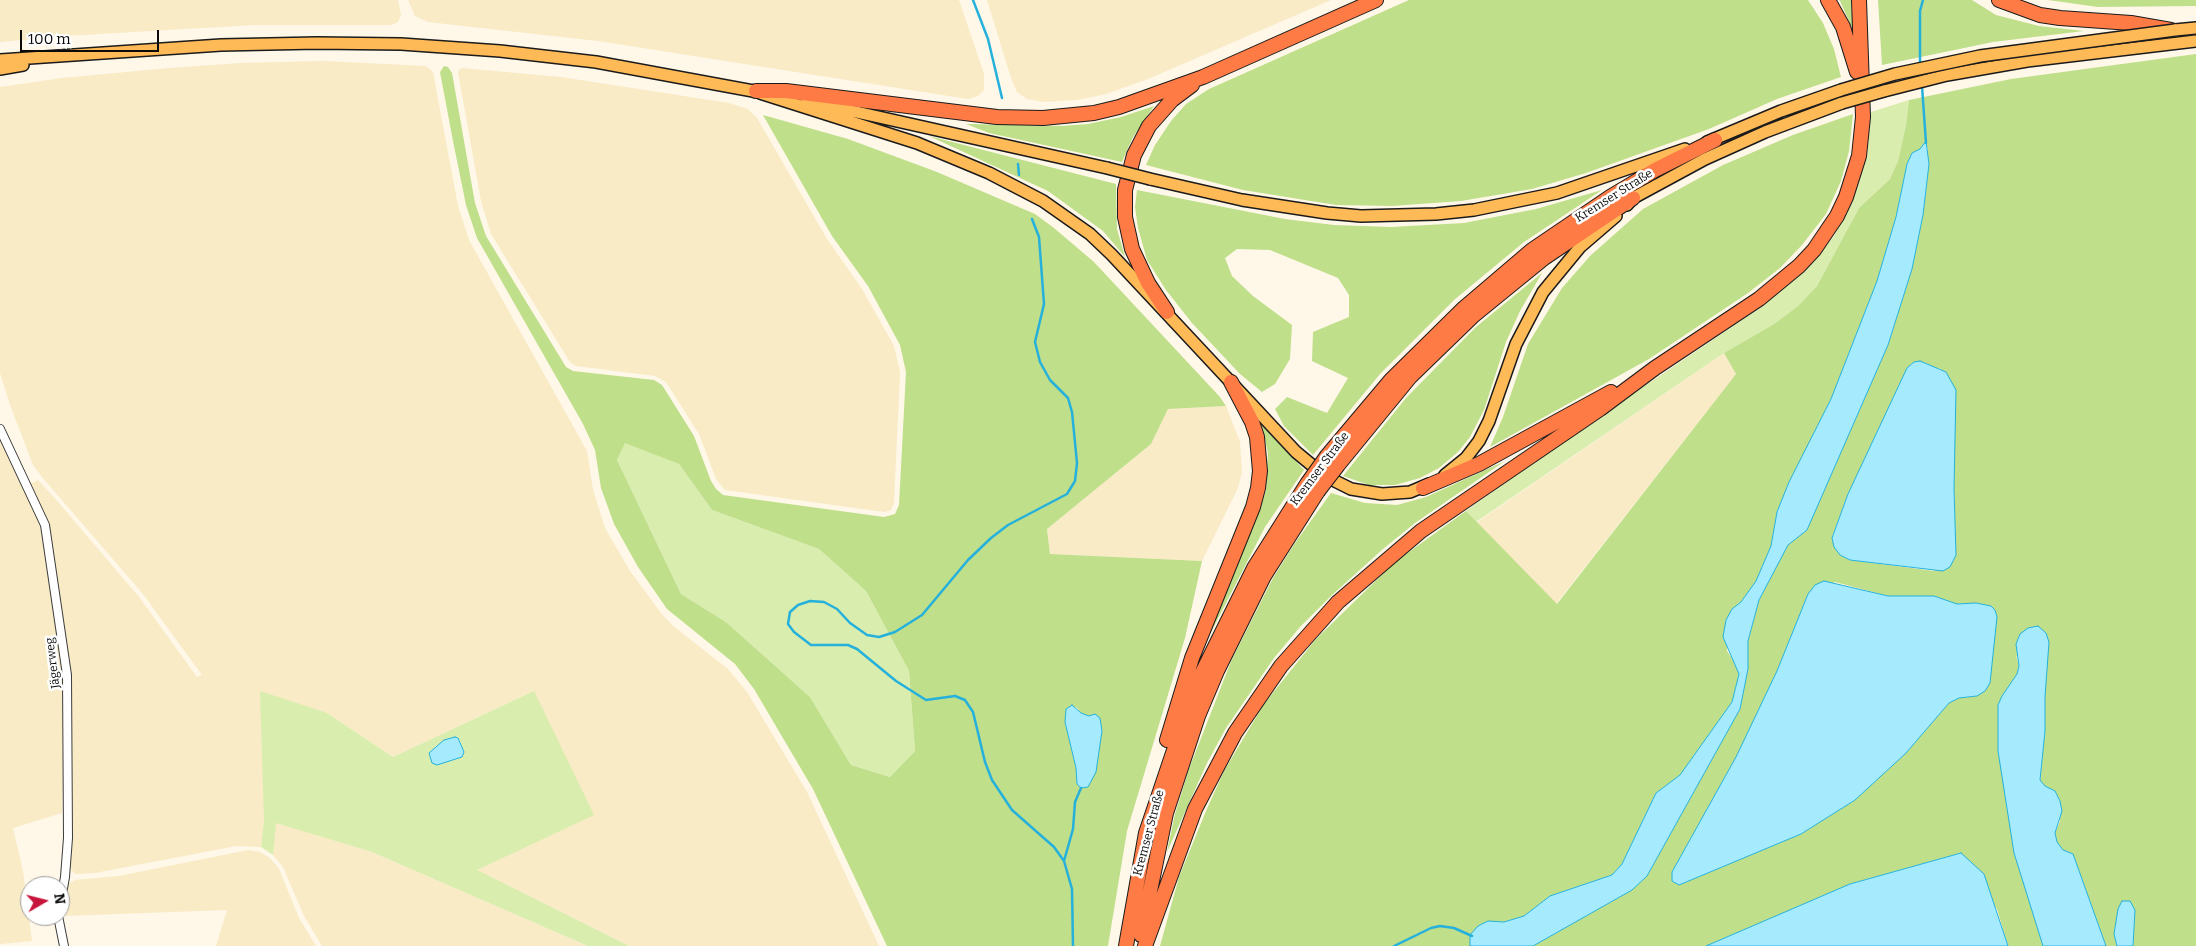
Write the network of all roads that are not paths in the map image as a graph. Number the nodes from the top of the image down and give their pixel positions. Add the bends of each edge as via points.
1 (1376, 0) edge
2 (1828, 0) edge
3 (1859, 0) edge
4 (1998, 0) edge
5 (2196, 28) edge
6 (2174, 30) junction
7 (2196, 41) edge
8 (70, 56) junction
9 (0, 60) edge
10 (0, 69) edge
11 (1202, 77) junction
12 (756, 91) junction
13 (1863, 117) junction
14 (1715, 140) junction
15 (1633, 198) junction
16 (1167, 312) junction
17 (1655, 368) junction
18 (1231, 382) junction
19 (0, 429) edge
20 (1332, 460) junction
21 (1312, 488) junction
22 (1423, 488) junction
23 (1146, 833) junction
24 (63, 876) edge
25 (60, 926) edge
26 (64, 946) edge
27 (1126, 946) edge
28 (1140, 946) edge
29 (1144, 946) edge

1 - 11 highway
2 - 13 highway via 1851,49
3 - 13 highway
4 - 6 highway, bridge via 2047,16
5 - 6 main road
6 - 14 main road, bridge via 1980,56 1895,74 1781,111
7 - 15 main road, bridge via 1988,68 1912,83 1842,103 1737,144
8 - 9 main road
8 - 10 main road
8 - 12 main road via 221,44 401,44 596,62
11 - 12 highway via 1119,107 1043,118 988,116 786,91
11 - 16 highway via 1172,100 1149,126 1134,155 1125,190 1132,249
12 - 14 main road, bridge via 839,107 1242,200 1360,216 1474,210 1557,193
12 - 16 main road via 917,143 1016,186 1058,210 1090,234
13 - 17 highway via 1859,156 1846,197 1814,250 1759,299
14 - 20 highway, Kremser Straße via 1640,179 1532,250 1464,308 1391,380
15 - 20 highway, Kremser Straße via 1548,255 1474,315
15 - 22 main road via 1580,247 1543,292 1516,344 1479,441 1455,468
16 - 18 main road
17 - 22 highway via 1479,464
17 - 29 highway via 1421,531 1365,577 1308,634 1256,701 1215,769 1175,858
18 - 22 main road via 1296,452 1337,484 1382,494
18 - 23 highway via 1257,437 1258,488 1179,698 1148,814
19 - 24 street, Jägerweg via 45,525 67,675 68,838
20 - 21 highway, Kremser Straße, bridge
21 - 23 highway, Kremser Straße via 1254,568 1212,649 1178,736
21 - 28 highway, Kremser Straße via 1216,671 1198,716 1164,822
23 - 27 highway, Kremser Straße
25 - 26 street

